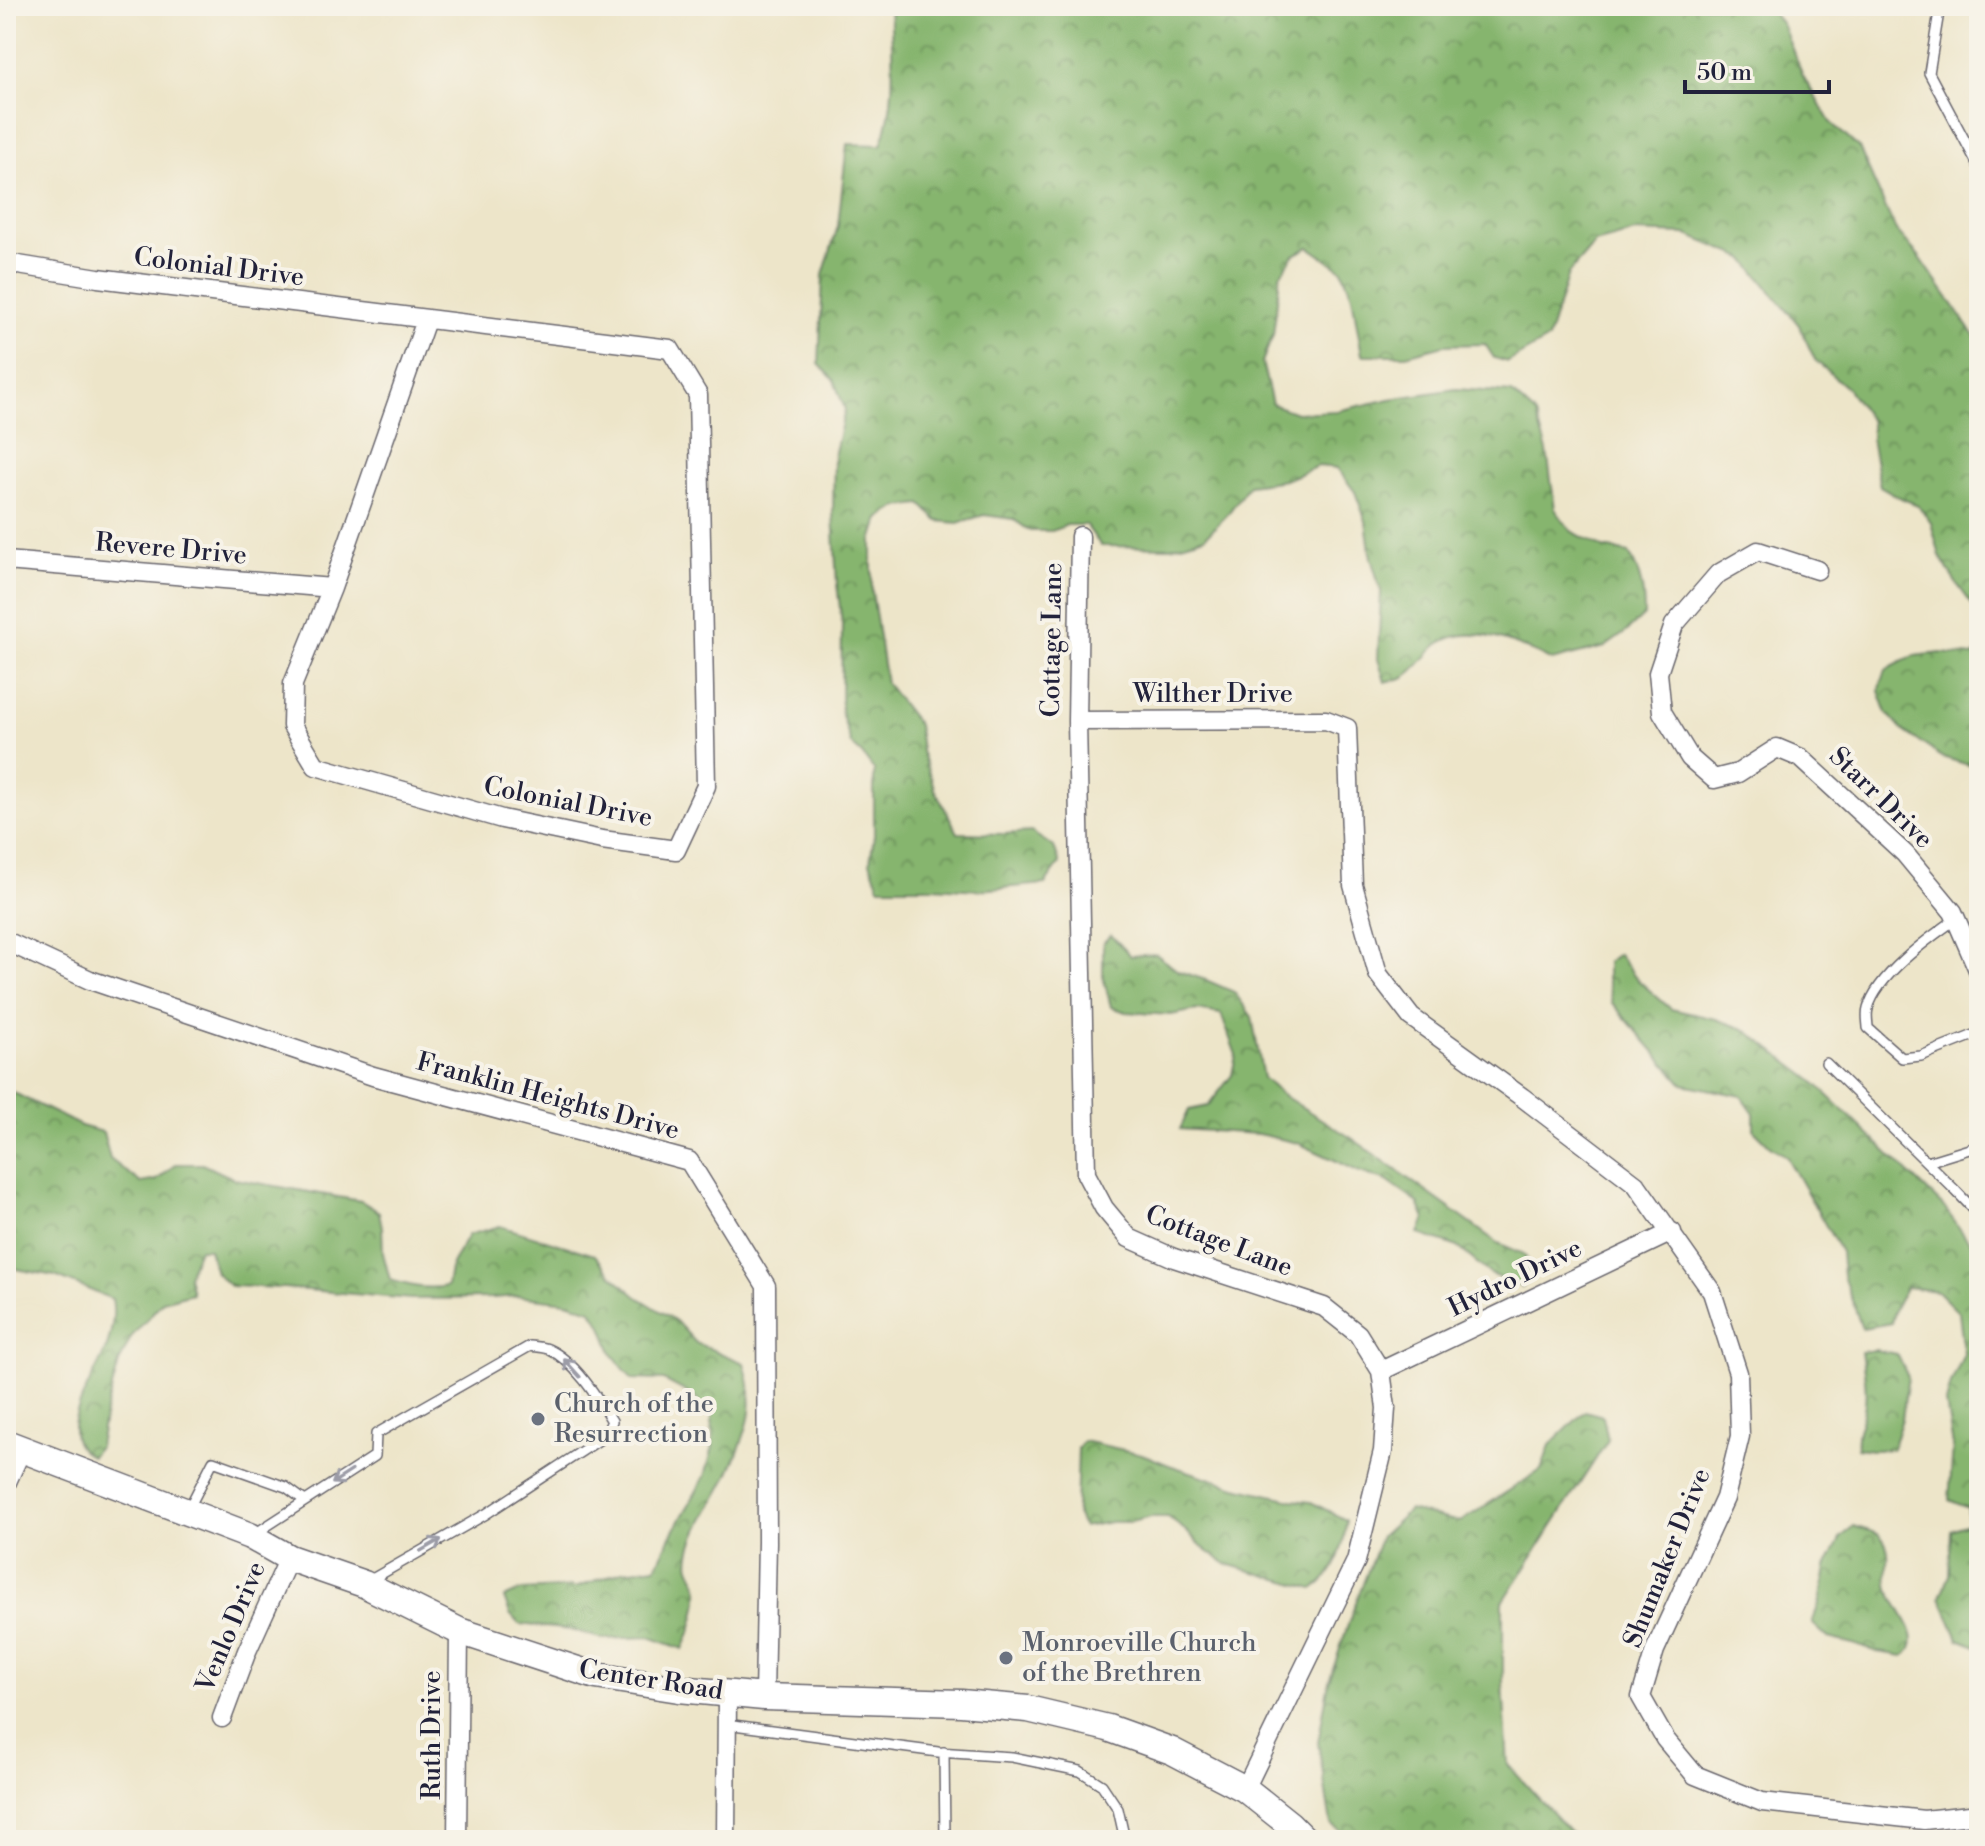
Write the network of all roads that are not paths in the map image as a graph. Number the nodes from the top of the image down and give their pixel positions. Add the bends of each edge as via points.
1 (1940, 6) edge
2 (1979, 167) edge
3 (6, 263) edge
4 (426, 320) junction
5 (1080, 536) dead end
6 (6, 561) edge
7 (1817, 570) dead end
8 (332, 588) junction
9 (1077, 721) junction
10 (1347, 728) joint
11 (1956, 919) junction
12 (6, 941) edge
13 (1979, 972) edge
14 (1979, 1033) edge
15 (1826, 1063) dead end
16 (1979, 1146) edge
17 (1927, 1162) junction
18 (1979, 1215) edge
19 (1672, 1232) junction
20 (1381, 1371) junction
21 (14, 1446) edge
22 (6, 1484) edge
23 (305, 1501) junction
24 (187, 1512) junction
25 (250, 1536) junction
26 (289, 1558) junction
27 (364, 1584) junction
28 (459, 1631) junction
29 (727, 1694) junction
30 (764, 1697) junction
31 (222, 1718) dead end
32 (726, 1724) junction
33 (944, 1752) junction
34 (1245, 1789) junction
35 (1979, 1814) edge
36 (457, 1840) edge
37 (726, 1840) edge
38 (945, 1840) edge
39 (1125, 1840) edge
40 (1305, 1840) edge

1 - 2 lane via 1929,73
3 - 4 street, Colonial Drive
4 - 8 street, Colonial Drive
4 - 8 street, Colonial Drive via 670,349 698,395 706,786 676,850 502,819 316,766 292,726 293,684
5 - 9 street, Cottage Lane
6 - 8 street, Revere Drive
7 - 11 street, Starr Drive via 1758,551 1718,574 1674,625 1658,673 1662,712 1690,758 1714,779 1738,773 1777,748 1801,758 1905,854
9 - 10 street, Wilther Drive via 1326,720
9 - 20 street, Cottage Lane via 1086,1174 1104,1208 1129,1238 1324,1307 1358,1334
10 - 19 street, Shumaker Drive via 1353,885 1378,974 1411,1017 1636,1184
11 - 13 street, Starr Drive
11 - 14 lane via 1918,946 1879,986 1868,1009 1868,1028 1902,1058
12 - 30 street, Franklin Heights Drive via 90,980 373,1076 689,1161 766,1286
15 - 17 lane
16 - 17 lane
17 - 18 lane
19 - 20 street, Hydro Drive
19 - 35 street, Shumaker Drive via 1712,1292 1738,1373 1740,1436 1725,1498 1655,1650 1641,1697 1665,1739 1695,1775 1762,1802 1924,1820
20 - 34 street, Cottage Lane via 1386,1408 1383,1451 1356,1561
21 - 22 street
21 - 24 main road, Center Road
23 - 24 lane via 286,1487 213,1461
23 - 25 lane
27 -> 23 lane via 486,1514 605,1436 612,1421 594,1393 565,1359 547,1348 530,1346 376,1434 375,1456
24 - 25 main road, Center Road
25 - 26 main road, Center Road
26 - 27 main road, Center Road
26 - 31 street, Venlo Drive
27 - 28 main road, Center Road
28 - 29 main road, Center Road via 596,1676
28 - 36 street, Ruth Drive
29 - 30 main road, Center Road
29 - 32 street
30 - 34 main road, Center Road via 1028,1709 1108,1728 1172,1751
32 - 33 lane
32 - 37 street
33 - 38 lane
33 - 39 lane via 1012,1757 1080,1771 1102,1785 1118,1809
34 - 40 main road, Center Road

